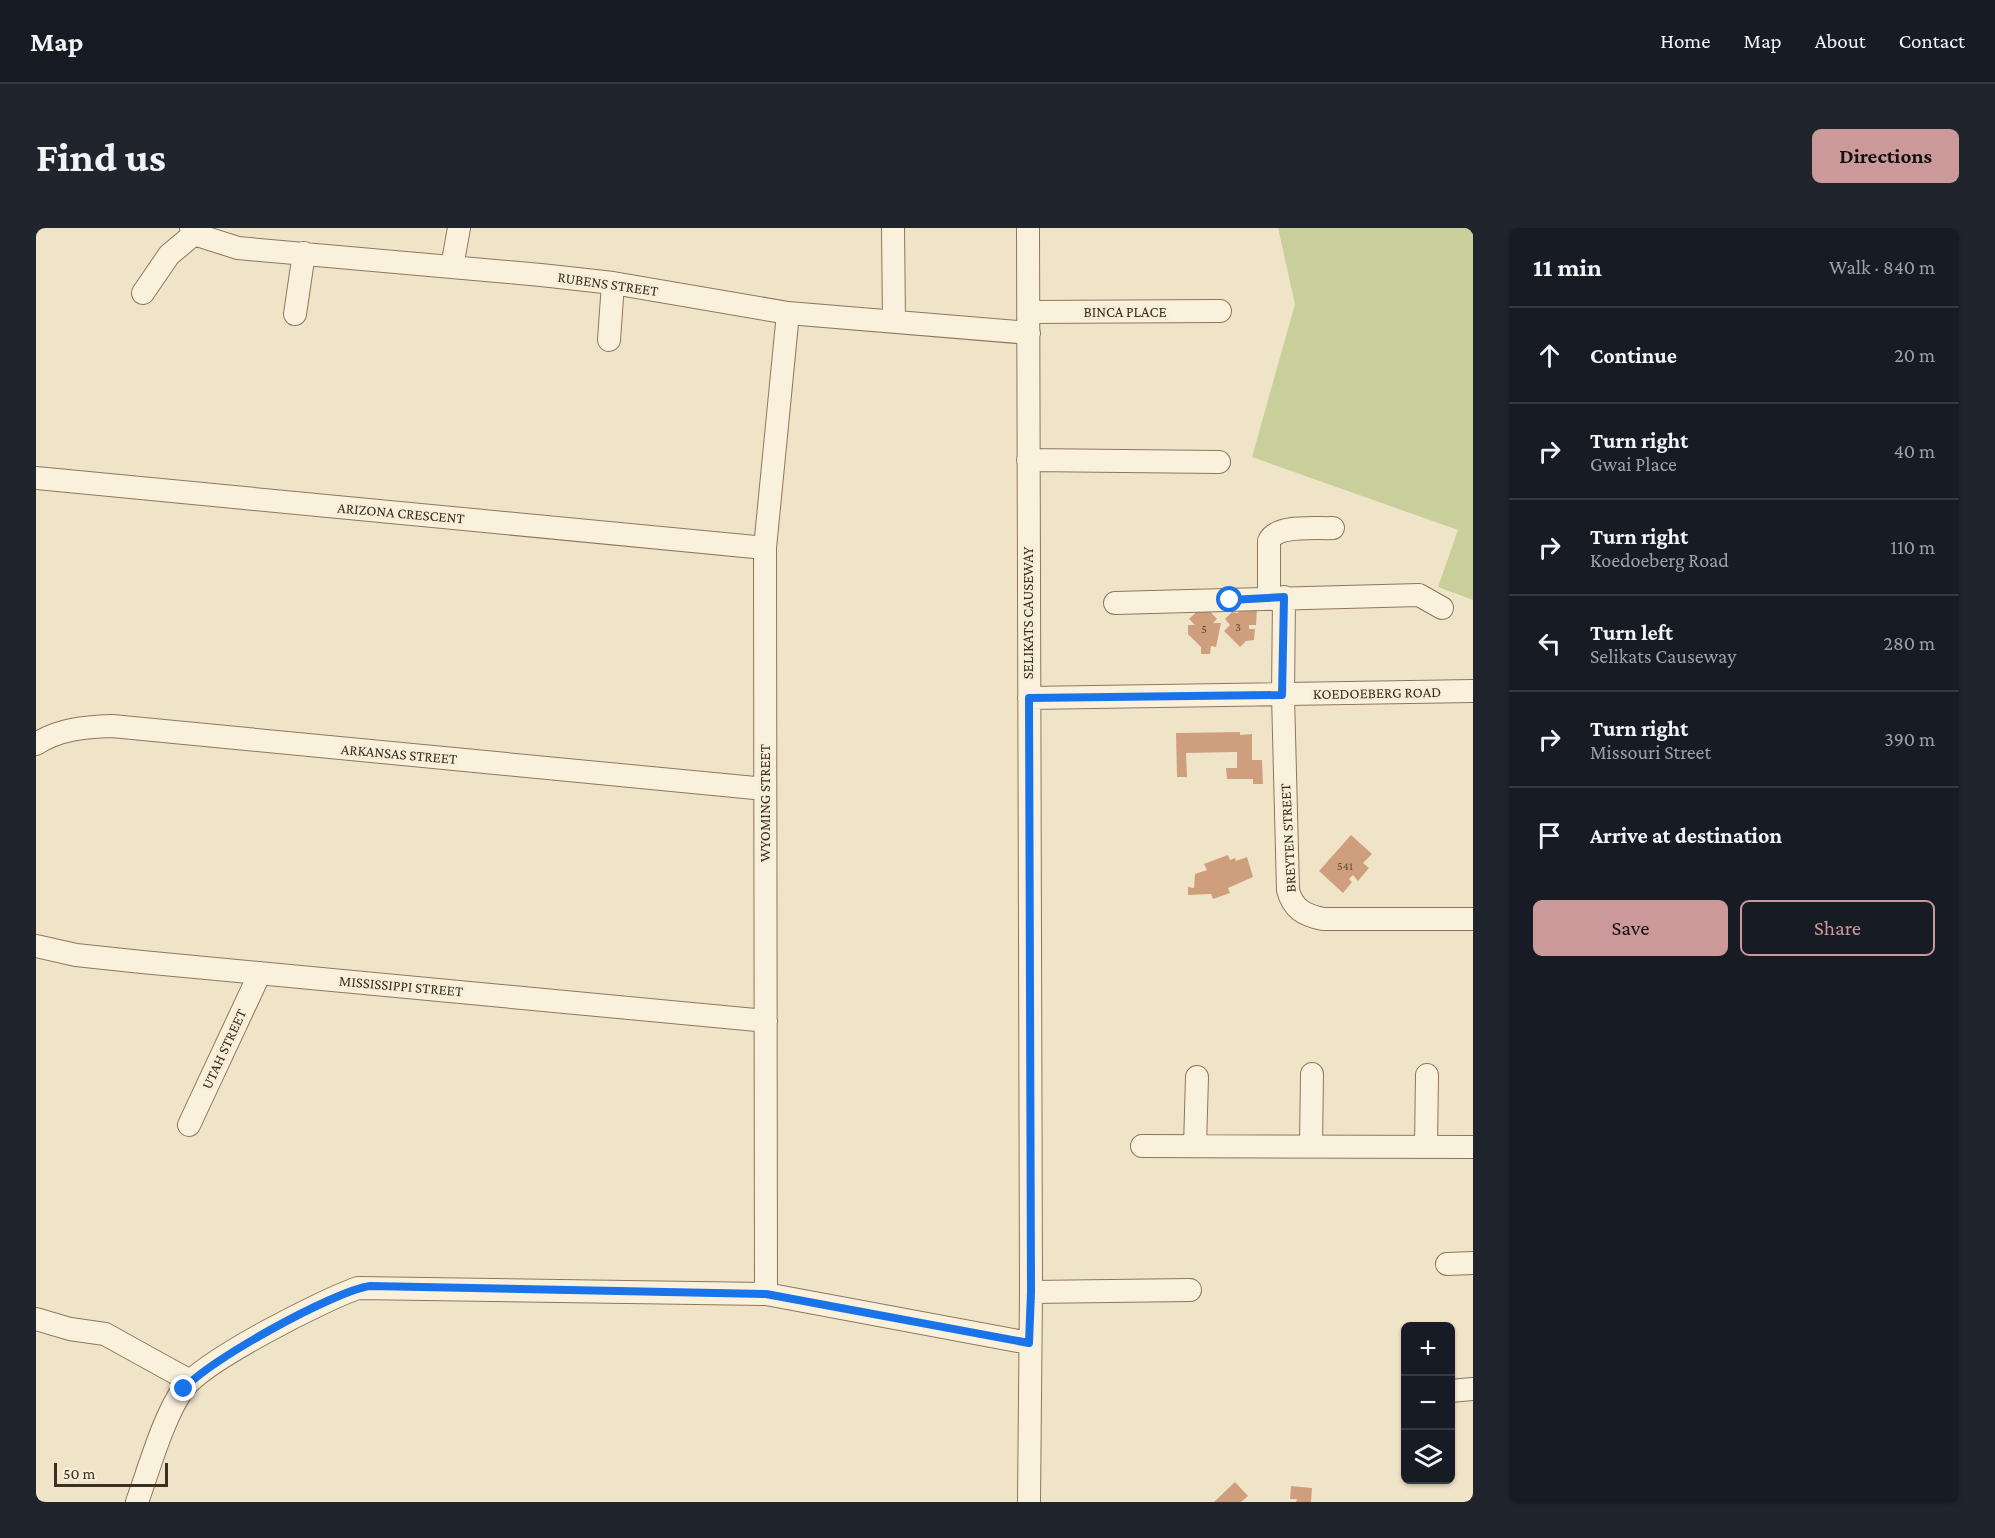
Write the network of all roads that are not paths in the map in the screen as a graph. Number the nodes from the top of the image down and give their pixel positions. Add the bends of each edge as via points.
1 (459, 228) edge
2 (893, 228) edge
3 (1028, 228) edge
4 (193, 231) edge
5 (304, 253) junction
6 (452, 267) junction
7 (613, 283) junction
8 (143, 293) dead end
9 (1220, 311) dead end
10 (788, 313) junction
11 (296, 314) dead end
12 (894, 321) junction
13 (1029, 323) junction
14 (609, 340) dead end
15 (1028, 460) junction
16 (1219, 462) dead end
17 (36, 478) edge
18 (1333, 528) dead end
19 (765, 548) junction
20 (1277, 597) junction
21 (1115, 603) dead end
22 (1442, 608) dead end
23 (1473, 691) edge
24 (1282, 695) junction
25 (1029, 698) junction
26 (36, 744) edge
27 (765, 789) junction
28 (1473, 920) edge
29 (43, 948) edge
30 (36, 968) edge
31 (260, 973) junction
32 (766, 1021) junction
33 (1312, 1074) dead end
34 (1427, 1075) dead end
35 (1197, 1077) dead end
36 (189, 1125) dead end
37 (1142, 1146) dead end
38 (1195, 1146) junction
39 (1311, 1146) junction
40 (1426, 1146) junction
41 (1473, 1147) edge
42 (1473, 1263) edge
43 (1447, 1264) dead end
44 (1190, 1290) dead end
45 (1031, 1292) junction
46 (766, 1294) junction
47 (36, 1319) edge
48 (1029, 1343) junction
49 (190, 1381) junction
50 (1473, 1389) edge
51 (1455, 1391) edge
52 (137, 1502) edge
53 (1029, 1502) edge

1 - 6 street
2 - 12 street
3 - 13 street, SELIKATS CAUSEWAY
4 - 5 street, RUBENS STREET via 226,246
4 - 8 street
5 - 6 street, RUBENS STREET
5 - 11 street
6 - 7 street, RUBENS STREET
7 - 10 street, RUBENS STREET
7 - 14 street
9 - 13 street, BINCA PLACE
10 - 12 street, RUBENS STREET
10 - 19 street, WYOMING STREET
12 - 13 street, RUBENS STREET
13 - 15 street, SELIKATS CAUSEWAY
15 - 16 street
15 - 25 street, SELIKATS CAUSEWAY
17 - 19 street, ARIZONA CRESCENT
18 - 20 street, BREYTEN STREET via 1272,535 1269,541
19 - 27 street, WYOMING STREET
20 - 21 street
20 - 22 street via 1419,595
20 - 24 street, BREYTEN STREET
23 - 24 street, KOEDOEBERG ROAD
24 - 25 street, KOEDOEBERG ROAD
24 - 28 street, BREYTEN STREET via 1288,890 1296,908 1323,919
25 - 45 street, SELIKATS CAUSEWAY
26 - 27 street, ARKANSAS STREET via 80,728 112,726
27 - 32 street, WYOMING STREET
29 - 30 street
29 - 31 street, MISSISSIPPI STREET
31 - 32 street, MISSISSIPPI STREET
31 - 36 street, UTAH STREET
32 - 46 street, WYOMING STREET
33 - 39 street
34 - 40 street
35 - 38 street
37 - 38 street
38 - 39 street
39 - 40 street
40 - 41 street
42 - 43 street
44 - 45 street
45 - 48 street, SELIKATS CAUSEWAY
46 - 48 street
46 - 49 street via 358,1288 215,1362
47 - 49 street via 105,1334
48 - 53 street, SELIKATS CAUSEWAY
49 - 52 street via 178,1396
50 - 51 street

